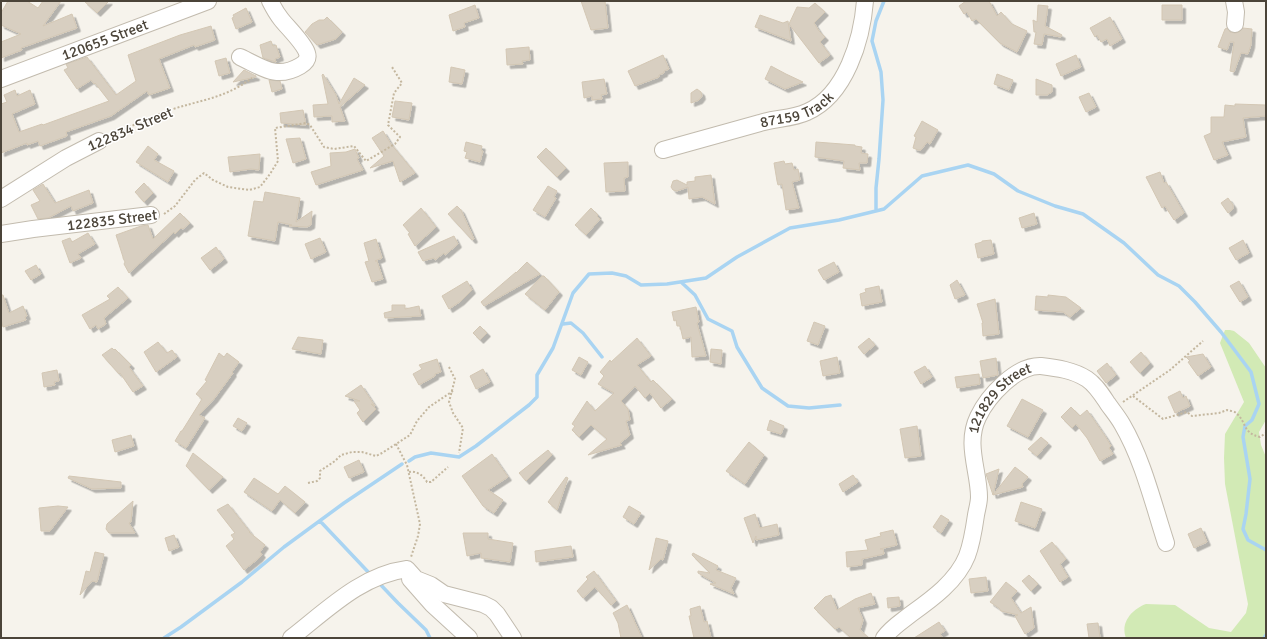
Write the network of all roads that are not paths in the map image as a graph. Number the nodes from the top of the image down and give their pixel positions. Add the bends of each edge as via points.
1 (208, 1) edge
2 (270, 1) edge
3 (865, 1) edge
4 (1234, 1) edge
5 (1235, 24) dead end
6 (240, 57) dead end
7 (1, 79) edge
8 (99, 141) road end
9 (663, 150) dead end
10 (1, 199) edge
11 (151, 216) road end
12 (1, 234) edge
13 (1166, 543) dead end
14 (405, 570) junction
15 (291, 638) edge
16 (469, 638) edge
17 (513, 638) edge
18 (884, 638) edge

1 - 7 street, 120655 Street
2 - 6 street via 279,17 305,48 308,57 302,65 291,70 272,72
3 - 9 street, 87159 Track via 861,31 851,61 838,84 817,106 797,116 769,120
4 - 5 street
8 - 10 street, 122834 Street via 66,158
11 - 12 street, 122835 Street
13 - 18 street, 121829 Street via 1137,456 1122,424 1095,386 1075,373 1058,368 1036,366 1022,370 1008,379 977,418 973,437 973,458 979,498 972,539 959,571 950,582
14 - 15 street via 387,573 358,586
14 - 16 street via 432,604
14 - 17 street via 444,594 491,608

